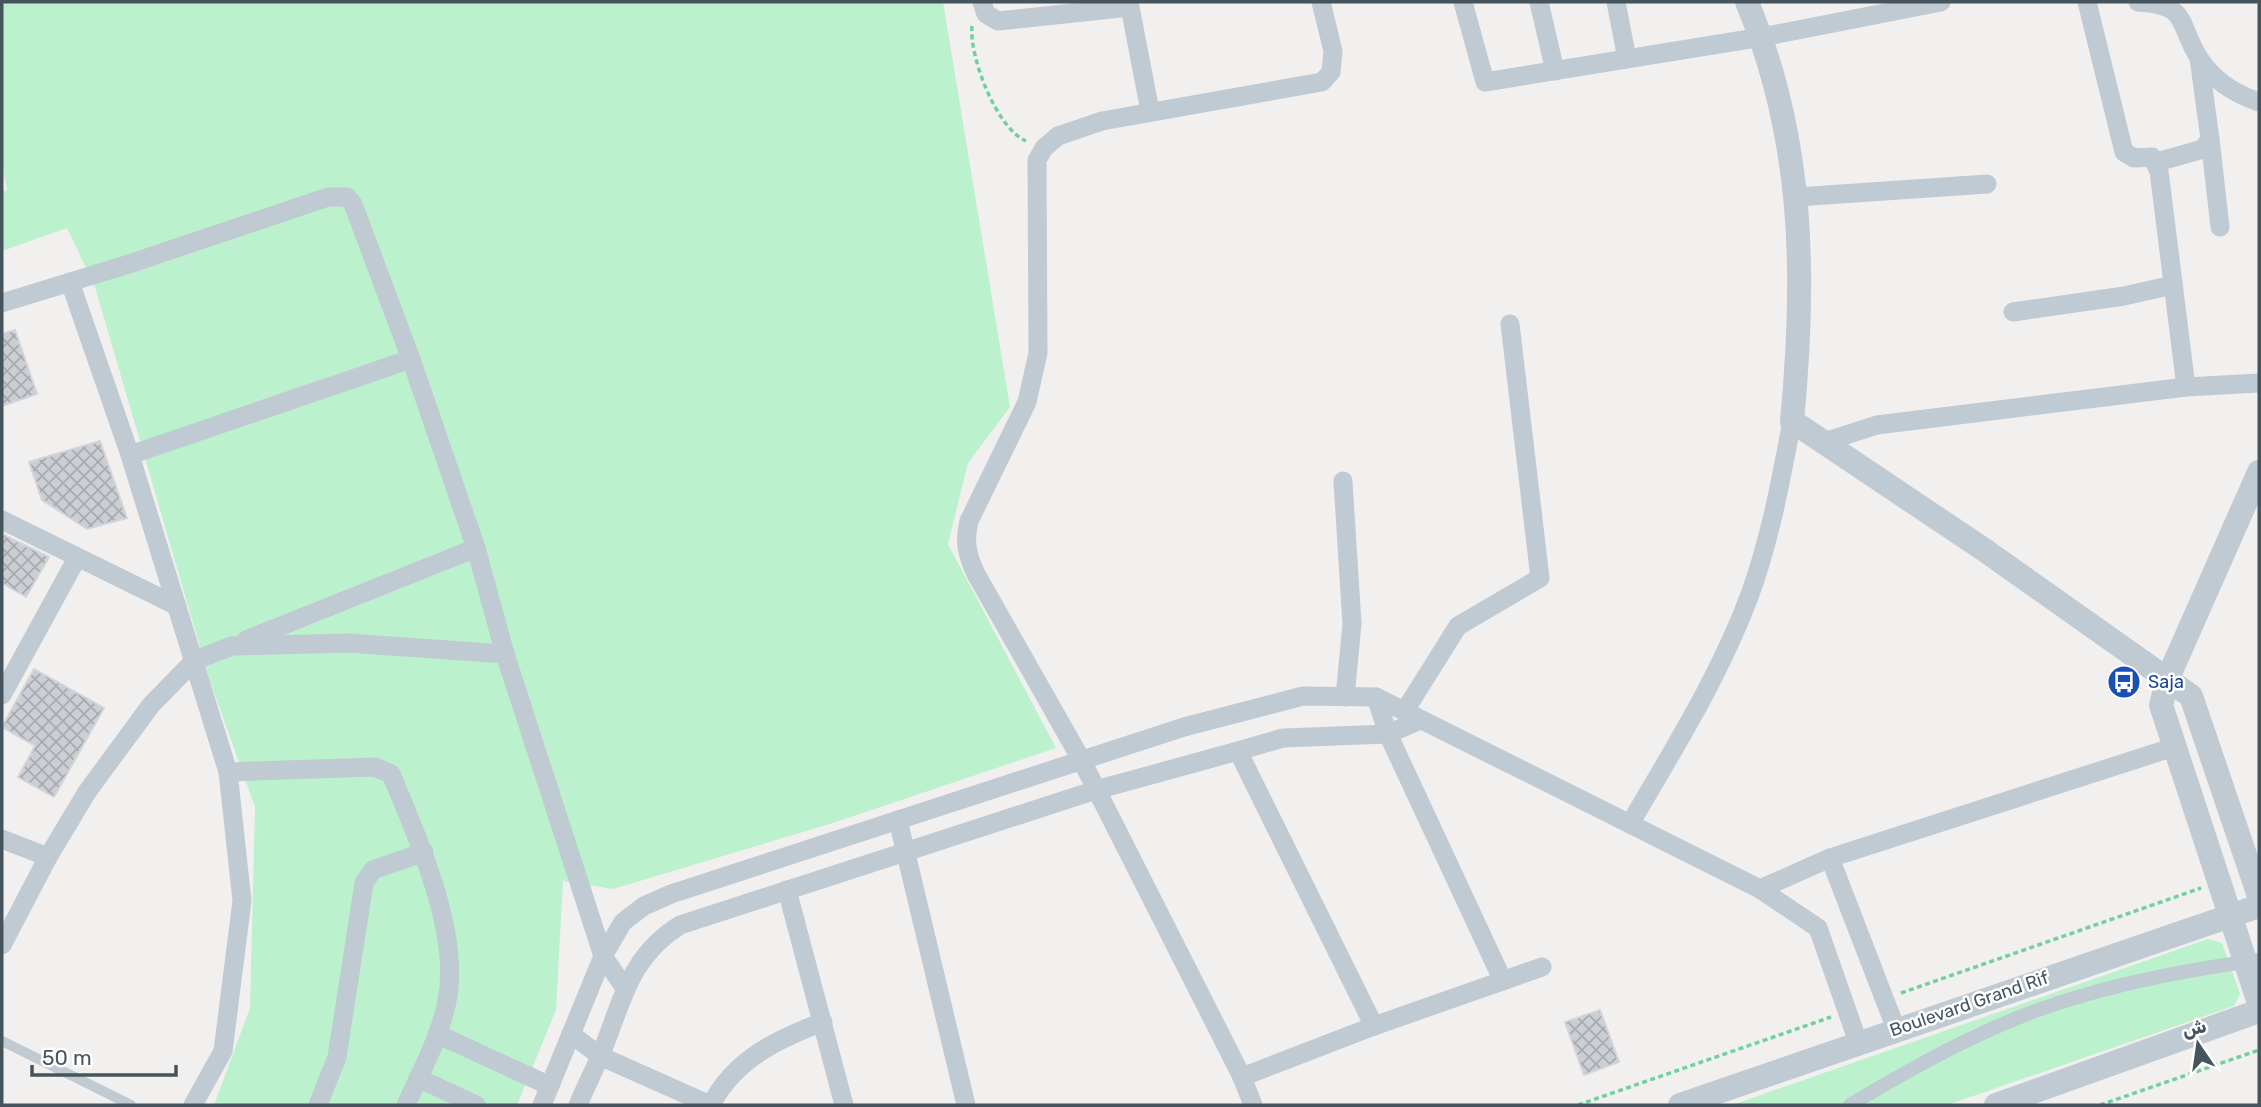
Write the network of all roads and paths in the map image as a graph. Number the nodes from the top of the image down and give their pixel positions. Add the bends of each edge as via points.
1 (1321, 2) edge
2 (1463, 2) edge
3 (1539, 2) edge
4 (1616, 2) edge
5 (1747, 2) edge
6 (1941, 2) edge
7 (2087, 2) edge
8 (2138, 2) edge
9 (982, 4) edge
10 (1138, 4) edge
11 (1762, 37) junction
12 (2198, 57) junction
13 (1627, 59) junction
14 (1555, 71) junction
15 (2259, 102) edge
16 (1150, 111) junction
17 (2210, 139) junction
18 (1044, 148) junction
19 (2157, 162) junction
20 (1987, 184) dead end
21 (1797, 197) junction
22 (2220, 227) dead end
23 (70, 282) junction
24 (2173, 285) junction
25 (2, 303) edge
26 (2013, 312) dead end
27 (1510, 324) dead end
28 (411, 359) junction
29 (2259, 383) edge
30 (2186, 387) junction
31 (1792, 421) junction
32 (1824, 442) junction
33 (130, 455) junction
34 (2259, 472) edge
35 (1343, 481) dead end
36 (2, 520) edge
37 (476, 548) junction
38 (77, 558) junction
39 (177, 606) junction
40 (232, 646) junction
41 (505, 654) junction
42 (195, 660) junction
43 (2168, 678) junction
44 (2, 695) edge
45 (1345, 697) junction
46 (1376, 697) junction
47 (1412, 716) junction
48 (1388, 734) junction
49 (2174, 747) junction
50 (1238, 751) junction
51 (1082, 761) junction
52 (229, 772) junction
53 (1097, 790) junction
54 (898, 820) junction
55 (1630, 824) junction
56 (2, 839) edge
57 (424, 852) junction
58 (906, 852) junction
59 (48, 857) junction
60 (1830, 858) junction
61 (2217, 882) junction
62 (1760, 889) junction
63 (787, 890) junction
64 (2259, 896) edge
65 (2259, 906) edge
66 (2229, 917) junction
67 (2, 945) edge
68 (603, 956) junction
69 (2252, 961) edge
70 (1542, 967) dead end
71 (1503, 981) junction
72 (624, 986) junction
73 (1885, 999) junction
74 (2259, 1003) edge
75 (2259, 1011) edge
76 (1847, 1012) junction
77 (823, 1021) junction
78 (1374, 1026) junction
79 (1896, 1029) junction
80 (437, 1034) junction
81 (571, 1034) junction
82 (2, 1041) edge
83 (1858, 1042) junction
84 (2259, 1050) edge
85 (600, 1056) junction
86 (1242, 1077) junction
87 (418, 1078) junction
88 (550, 1086) junction
89 (131, 1105) edge
90 (193, 1105) edge
91 (318, 1105) edge
92 (405, 1105) edge
93 (476, 1105) edge
94 (542, 1105) edge
95 (578, 1105) edge
96 (711, 1105) edge
97 (844, 1105) edge
98 (967, 1105) edge
99 (1253, 1105) edge
100 (1578, 1105) edge
101 (1680, 1105) edge
102 (1850, 1105) edge
103 (1996, 1105) edge
104 (2100, 1105) edge

1 - 16 street via 1333,51 1331,72 1322,82
2 - 14 street via 1485,82
3 - 14 street
4 - 13 street
5 - 11 street
6 - 11 street
7 - 19 street via 2124,152
8 - 12 street via 2163,4 2180,15
9 - 10 street via 986,15 998,21
9 - 18 path via 971,34 986,87 1014,136
10 - 16 street
11 - 13 street
11 - 21 street via 1777,84
12 - 15 street via 2221,82
12 - 17 street
13 - 14 street
16 - 18 street via 1058,136
17 - 19 street via 2203,149
17 - 22 street
18 - 51 street via 1037,160 1038,353 1027,402 965,538 976,574
19 - 24 street
20 - 21 street
21 - 31 street via 1801,265
23 - 25 street
23 - 28 street via 328,197 347,197
23 - 33 street
24 - 26 street
24 - 30 street
27 - 47 street via 1540,578 1458,626
28 - 33 street
28 - 37 street
29 - 30 street
30 - 32 street via 1877,425
31 - 32 street
31 - 55 street via 1776,503 1749,597 1708,689
32 - 43 street
33 - 39 street
34 - 43 street
35 - 45 street via 1352,624
36 - 38 street
37 - 40 street
37 - 41 street
38 - 39 street
38 - 44 street
39 - 42 street
40 - 41 street via 348,643
40 - 42 street
41 - 68 street
42 - 52 street
42 - 59 street via 151,705 87,792
43 - 49 street via 2161,705
43 - 64 street via 2191,696
45 - 46 street
45 - 51 street via 1303,696 1261,706
46 - 47 street
46 - 48 street
47 - 48 street
47 - 55 street
48 - 50 street via 1283,738
48 - 71 street
49 - 60 street
49 - 61 street
50 - 53 street
50 - 78 street
51 - 53 street
51 - 54 street
52 - 57 street via 385,770 391,774
52 - 90 street via 242,901 223,1051
53 - 58 street
53 - 86 street
54 - 58 street
54 - 68 street via 670,894 624,922
55 - 62 street
56 - 59 street
57 - 80 street via 450,954 448,1000
57 - 91 street via 373,870 364,883 337,1057
58 - 63 street
58 - 98 street
59 - 67 street
60 - 62 street
60 - 73 street
61 - 66 street
61 - 73 path
62 - 76 street via 1818,928
63 - 72 street via 680,925 648,951
63 - 77 street
65 - 66 street, Boulevard Grand Rif
66 - 69 street
66 - 79 street, Boulevard Grand Rif
68 - 72 street
68 - 81 street
69 - 74 street
69 - 102 street via 2079,996 2002,1025
70 - 71 street
71 - 78 street
72 - 85 street
73 - 79 street
75 - 103 street
76 - 83 street
76 - 100 path
77 - 96 street via 756,1052
77 - 97 street
78 - 86 street
79 - 83 street, Boulevard Grand Rif
80 - 87 street
80 - 88 street
81 - 85 street
81 - 88 street
82 - 89 lane
83 - 101 street, Boulevard Grand Rif
84 - 104 path
85 - 95 street
85 - 96 street
86 - 99 street
87 - 92 street
87 - 93 street
88 - 94 street

